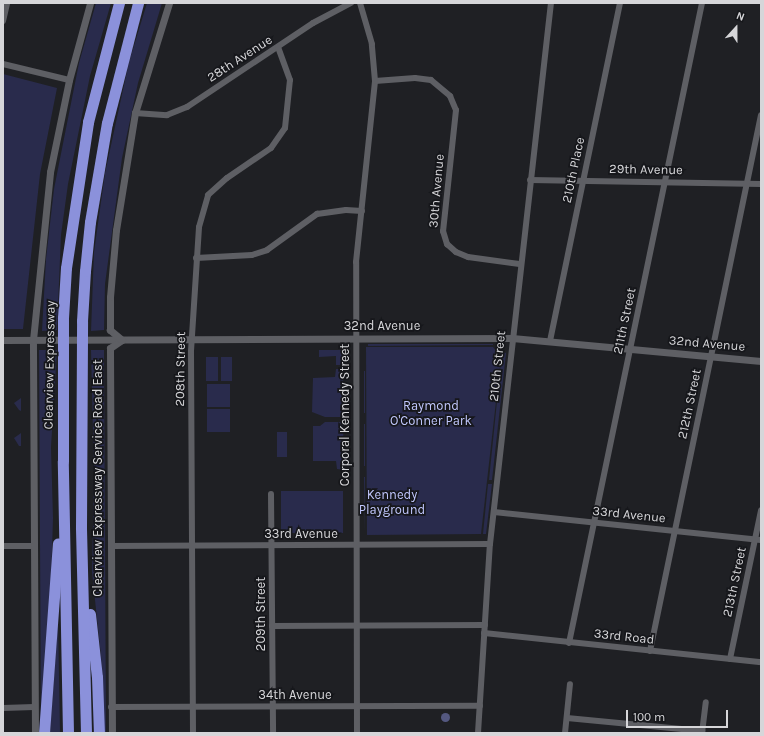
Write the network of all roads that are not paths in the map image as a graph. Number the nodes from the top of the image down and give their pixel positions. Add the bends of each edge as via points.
1 (7, 3) edge
2 (90, 3) edge
3 (120, 3) edge
4 (138, 3) edge
5 (169, 3) edge
6 (351, 3) edge
7 (360, 3) edge
8 (550, 3) edge
9 (620, 3) edge
10 (702, 3) edge
11 (3, 21) edge
12 (278, 47) junction
13 (3, 64) edge
14 (69, 80) junction
15 (375, 81) junction
16 (135, 113) junction
17 (761, 115) edge
18 (584, 179) junction
19 (530, 180) junction
20 (665, 181) junction
21 (747, 183) junction
22 (761, 184) edge
23 (362, 211) junction
24 (196, 258) junction
25 (520, 264) junction
26 (356, 338) junction
27 (512, 338) junction
28 (3, 340) edge
29 (33, 340) junction
30 (122, 340) junction
31 (192, 340) junction
32 (550, 341) junction
33 (630, 349) junction
34 (711, 356) junction
35 (761, 361) edge
36 (63, 461) junction
37 (271, 494) dead end
38 (761, 510) edge
39 (494, 512) junction
40 (594, 522) junction
41 (81, 527) junction
42 (674, 531) junction
43 (758, 539) edge
44 (356, 544) junction
45 (490, 544) junction
46 (192, 545) junction
47 (272, 545) junction
48 (3, 546) edge
49 (33, 546) junction
50 (111, 546) junction
51 (356, 625) junction
52 (485, 625) junction
53 (272, 626) junction
54 (484, 633) junction
55 (569, 643) junction
56 (650, 650) junction
57 (730, 659) junction
58 (761, 662) edge
59 (570, 684) dead end
60 (706, 702) dead end
61 (273, 706) junction
62 (357, 706) junction
63 (480, 706) junction
64 (111, 707) junction
65 (193, 707) junction
66 (3, 708) edge
67 (34, 708) junction
68 (567, 718) junction
69 (702, 732) edge
70 (35, 733) edge
71 (44, 733) edge
72 (68, 733) edge
73 (86, 733) edge
74 (99, 733) edge
75 (112, 733) edge
76 (193, 733) edge
77 (273, 733) edge
78 (357, 733) edge
79 (478, 733) edge
80 (565, 733) edge

1 - 11 street
2 - 14 street, Clearview Expressway
3 - 36 highway, Clearview Expressway via 88,122 71,226 63,318
4 - 41 highway via 106,123 90,222 82,321
5 - 16 street
6 - 12 street, 28th Avenue via 313,22
7 - 15 street, Corporal Kennedy Street via 372,44
8 - 19 street, 210th Street
9 - 18 street, 210th Place
10 - 20 street, 211th Street
12 - 16 street, 28th Avenue via 187,107 166,115
12 - 24 street, 208th Street via 290,80 285,128 271,148 227,178 208,195 201,214
13 - 14 street
14 - 29 street, Clearview Expressway via 50,172
15 - 23 street, Corporal Kennedy Street
15 - 25 street, 30th Avenue via 415,78 431,80 450,96 456,110 443,231 447,244 456,252 468,256
16 - 30 street via 116,230 110,297 110,330
17 - 21 street, 212th Street
18 - 19 street, 29th Avenue
18 - 20 street, 29th Avenue
18 - 32 street, 210th Place
19 - 25 street, 210th Street
20 - 21 street, 29th Avenue
20 - 33 street, 211th Street
21 - 22 street, 29th Avenue
21 - 34 street, 212th Street
23 - 24 street via 346,210 317,214 267,250 252,255
23 - 26 street, Corporal Kennedy Street via 356,262
24 - 31 street, 208th Street
25 - 27 street, 210th Street
26 - 27 street, 32nd Avenue
26 - 31 street, 32nd Avenue
26 - 44 street, Corporal Kennedy Street
27 - 32 street, 32nd Avenue
27 - 39 street, 210th Street
28 - 29 street, 32nd Avenue
29 - 30 street, 32nd Avenue
29 - 49 street, Clearview Expressway
30 - 31 street, 32nd Avenue
30 - 50 street, Clearview Expressway Service Road East via 110,348
31 - 46 street, 208th Street
32 - 33 street, 32nd Avenue
33 - 34 street, 32nd Avenue
33 - 40 street, 211th Street
34 - 35 street, 32nd Avenue
34 - 42 street, 212th Street
36 - 71 highway
36 - 72 highway, Clearview Expressway
37 - 47 street, 209th Street
38 - 43 street, 213th Street
39 - 40 street, 33rd Avenue
39 - 45 street, 210th Street
40 - 42 street, 33rd Avenue
40 - 55 street, 211th Street
41 - 73 highway
41 - 74 highway
42 - 43 street, 33rd Avenue
42 - 56 street, 212th Street
43 - 57 street, 213th Street
44 - 45 street, 33rd Avenue
44 - 47 street, 33rd Avenue
44 - 51 street, Corporal Kennedy Street
45 - 52 street, 210th Street
46 - 47 street, 33rd Avenue
46 - 50 street, 33rd Avenue
46 - 65 street, 208th Street
47 - 53 street, 209th Street
48 - 49 street
49 - 67 street, Clearview Expressway
50 - 64 street, Clearview Expressway Service Road East
51 - 52 street
51 - 53 street
51 - 62 street, Corporal Kennedy Street
52 - 54 street, 210th Street
53 - 61 street, 209th Street
54 - 55 street, 33rd Road
54 - 63 street, 210th Street
55 - 56 street, 33rd Road
56 - 57 street, 33rd Road
57 - 58 street, 33rd Road
59 - 68 street
60 - 69 street
61 - 62 street, 34th Avenue
61 - 65 street, 34th Avenue
61 - 77 street, 209th Street
62 - 63 street, 34th Avenue
62 - 78 street, Corporal Kennedy Street
63 - 79 street, 210th Street
64 - 65 street, 34th Avenue
64 - 75 street, Clearview Expressway Service Road East
65 - 76 street, 208th Street
66 - 67 street
67 - 70 street, Clearview Expressway
68 - 69 street
68 - 80 street

